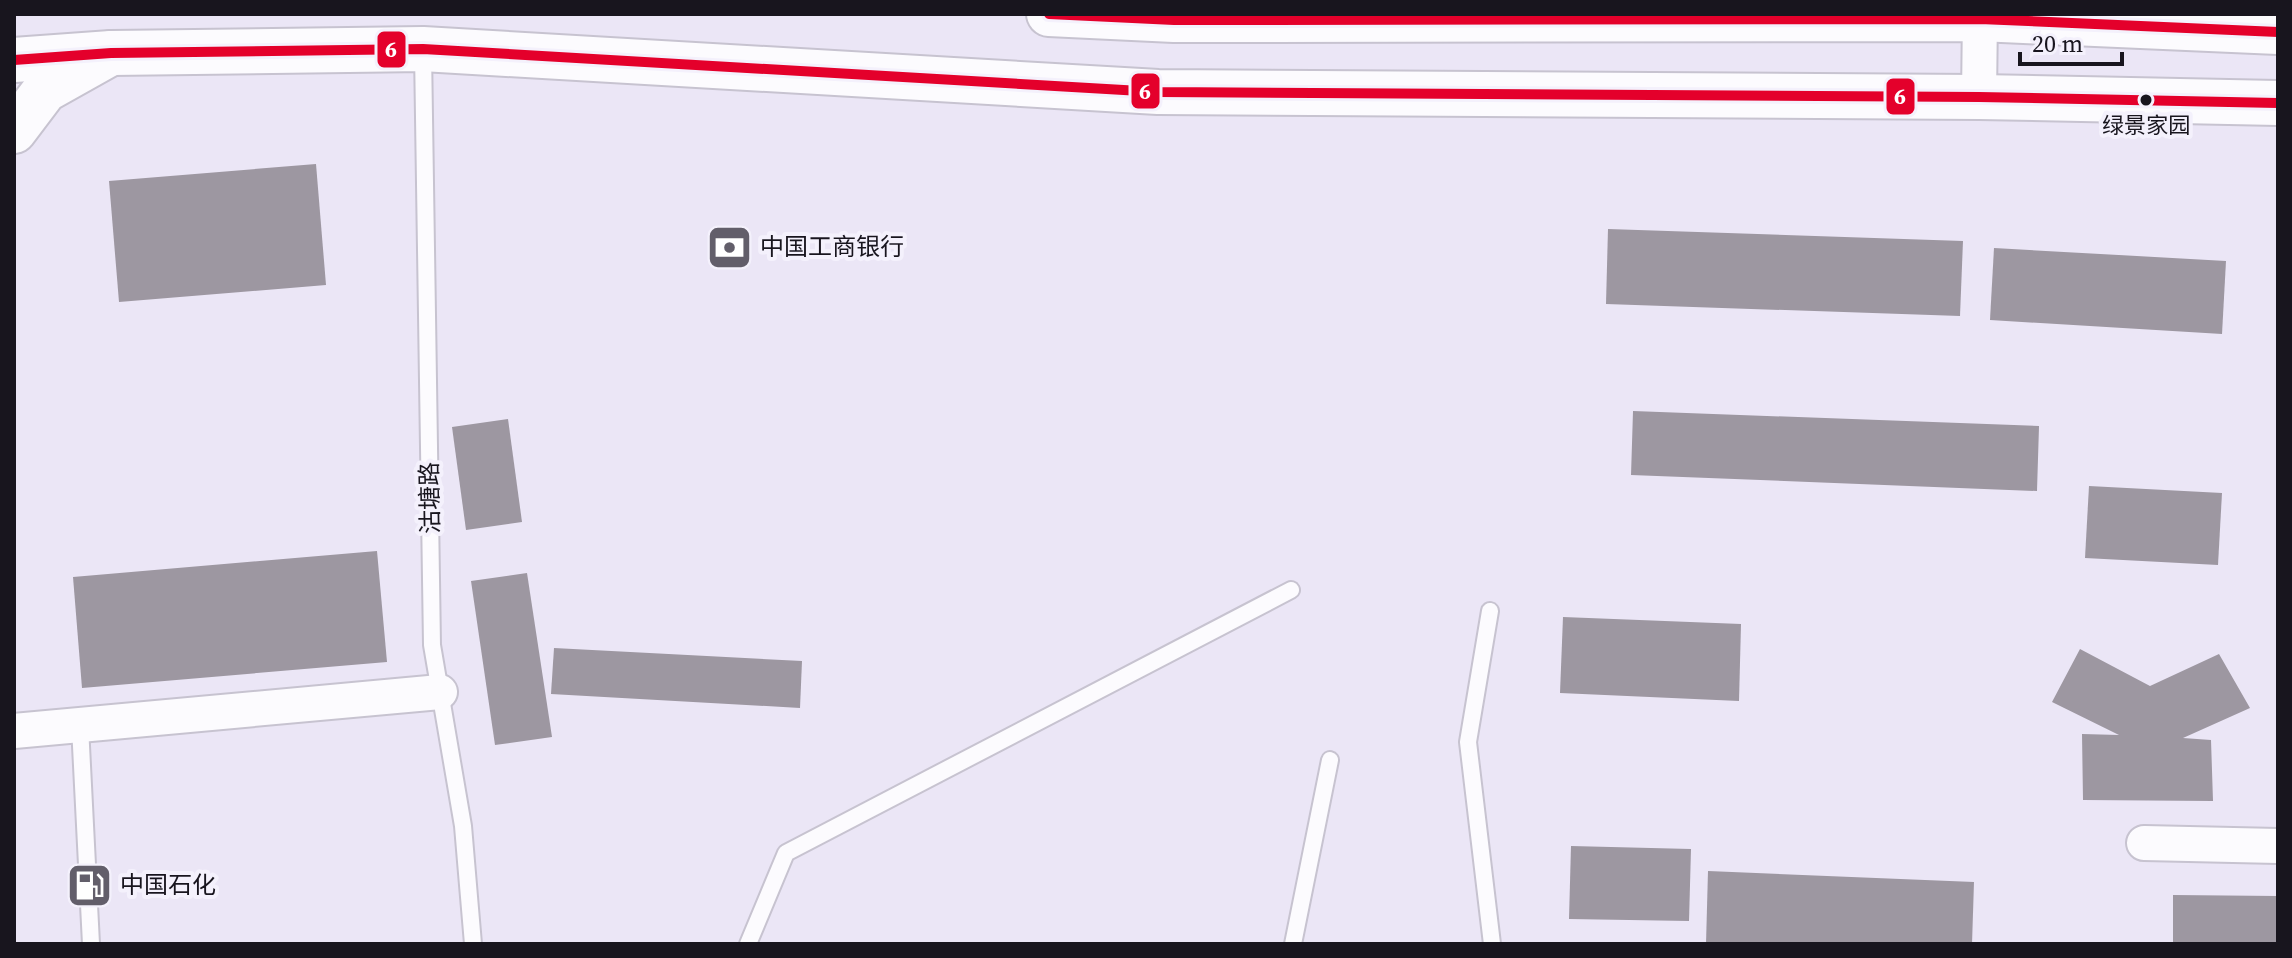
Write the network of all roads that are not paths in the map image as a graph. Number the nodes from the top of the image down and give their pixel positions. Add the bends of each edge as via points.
1 (1067, 14) edge
2 (1980, 17) edge
3 (2278, 32) edge
4 (423, 49) junction
5 (111, 53) junction
6 (14, 60) edge
7 (1979, 97) junction
8 (2278, 103) edge
9 (14, 131) edge
10 (1291, 590) dead end
11 (1490, 611) dead end
12 (440, 692) junction
13 (80, 726) junction
14 (14, 731) edge
15 (1330, 760) dead end
16 (2144, 843) dead end
17 (2278, 846) edge
18 (91, 944) edge
19 (473, 944) edge
20 (748, 944) edge
21 (1293, 944) edge
22 (1492, 944) edge

1 - 2 main road via 1174,20
2 - 3 main road
2 - 7 street
4 - 5 main road
4 - 7 main road via 1158,92
4 - 12 lane, 沽塘路 via 432,645
5 - 6 main road
5 - 9 main road via 45,90
7 - 8 main road
10 - 20 lane via 786,853
11 - 22 lane via 1468,742
12 - 13 street
12 - 19 lane, 沽塘路 via 463,826
13 - 14 street
13 - 18 lane
15 - 21 lane
16 - 17 street

